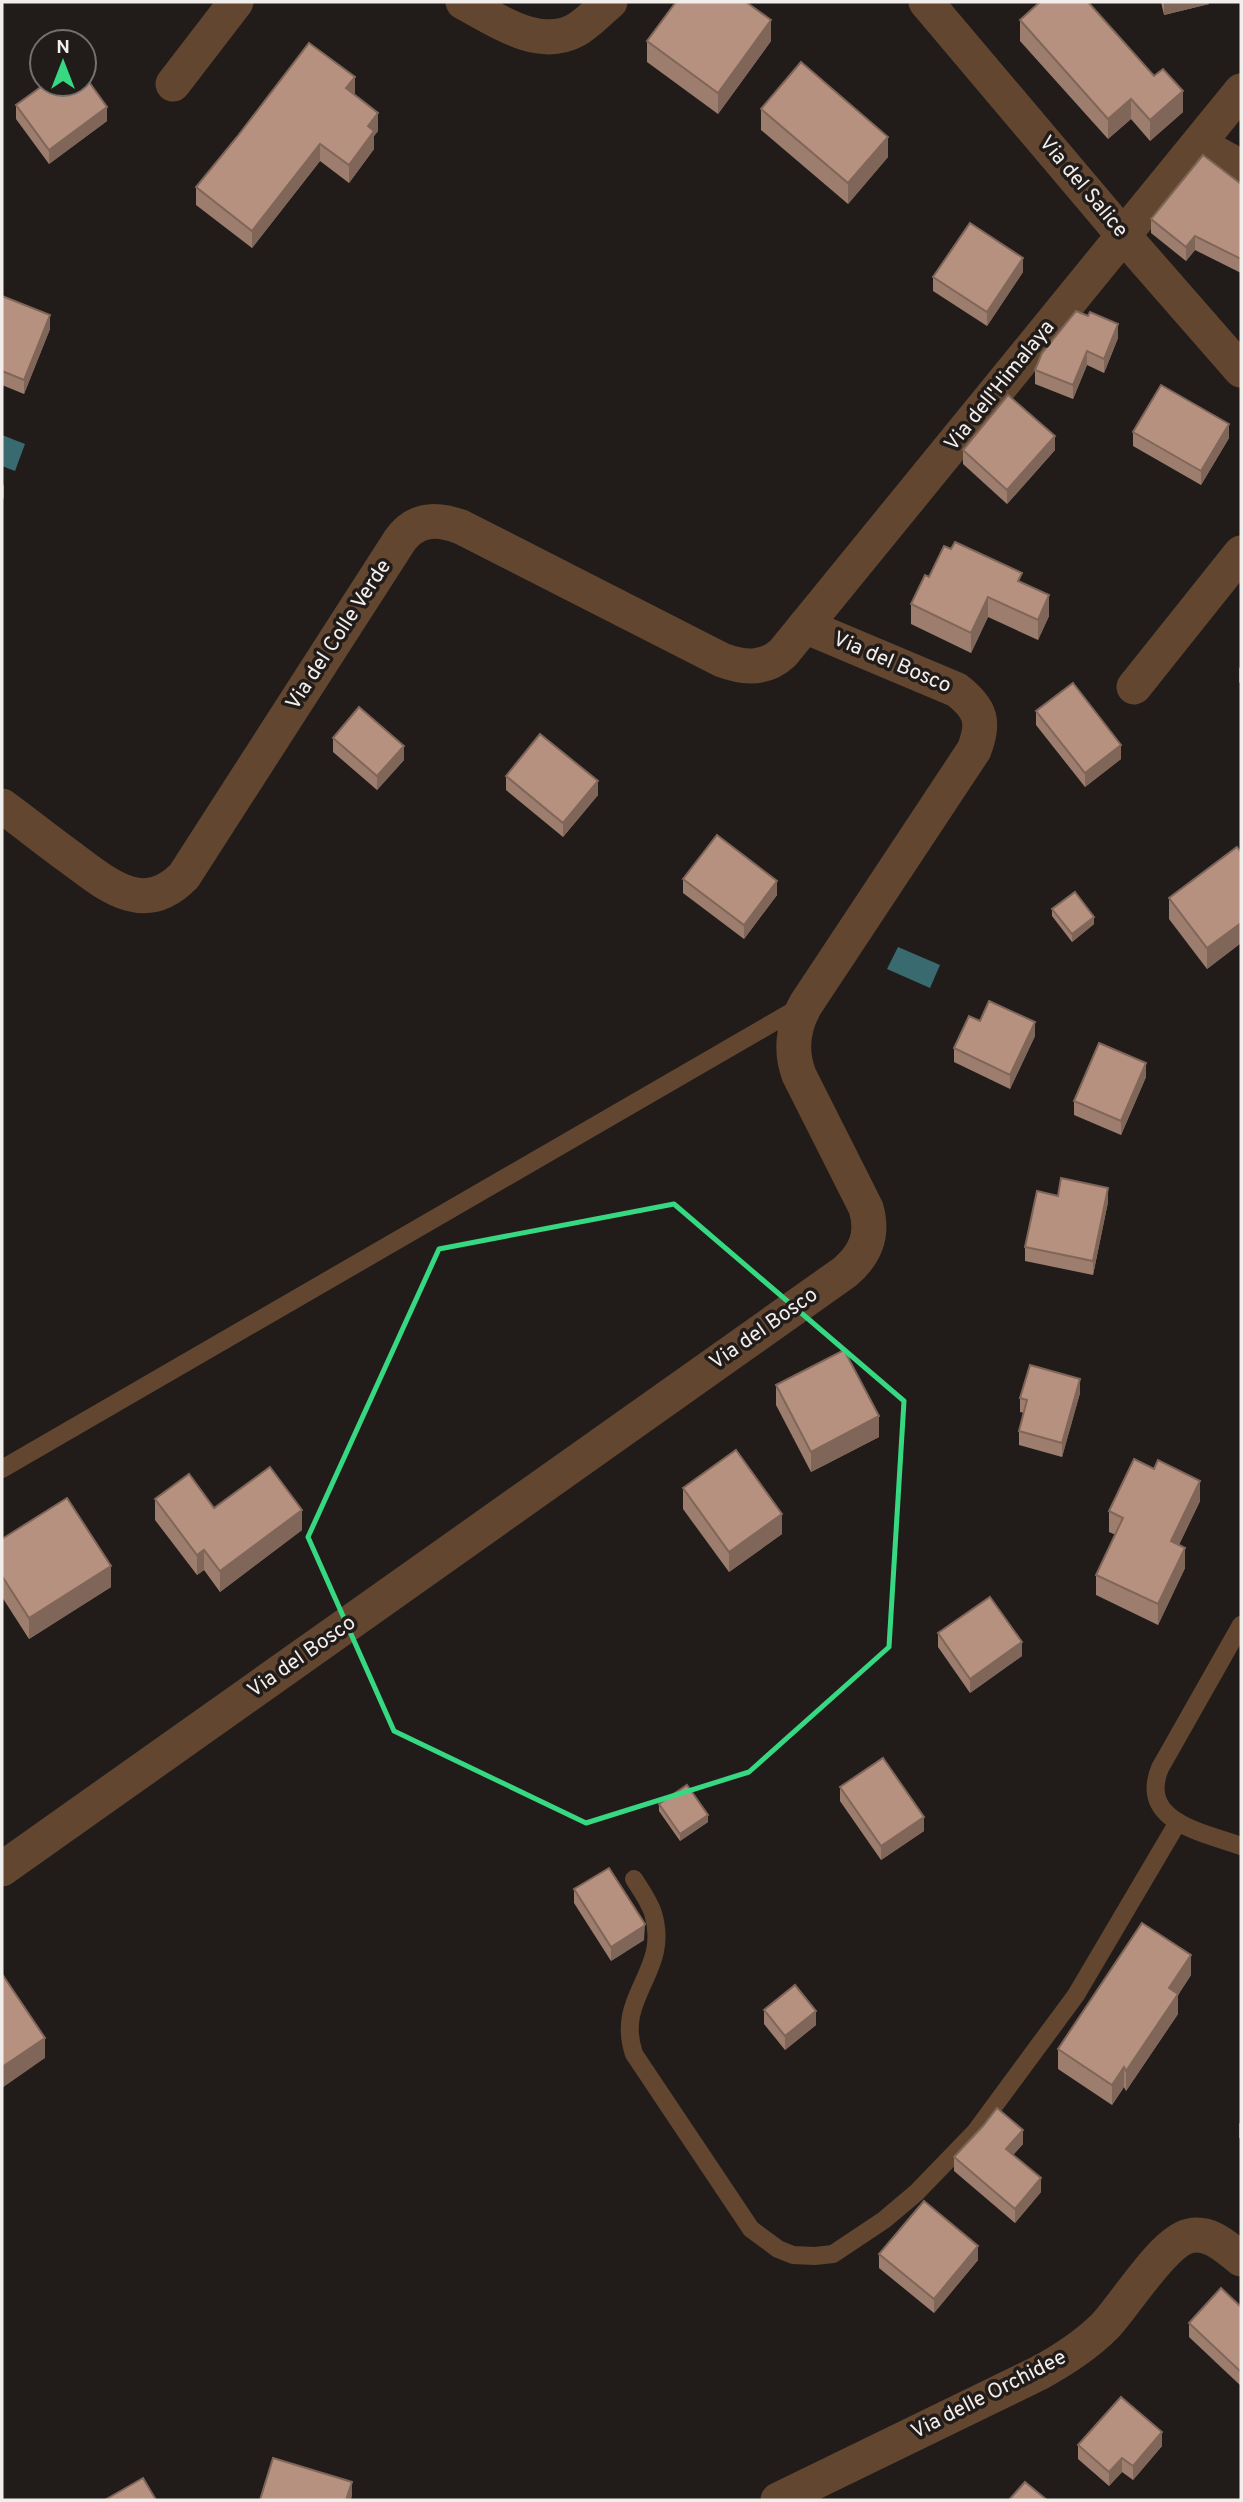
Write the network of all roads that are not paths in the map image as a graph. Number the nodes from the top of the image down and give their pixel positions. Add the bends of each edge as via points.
1 (236, 2) edge
2 (463, 2) edge
3 (610, 2) edge
4 (926, 2) edge
5 (173, 84) dead end
6 (1241, 91) edge
7 (1199, 144) junction
8 (1241, 167) edge
9 (1124, 235) junction
10 (1241, 370) edge
11 (1241, 553) edge
12 (805, 626) junction
13 (750, 666) joint
14 (1134, 687) dead end
15 (2, 806) edge
16 (806, 1004) junction
17 (2, 1469) edge
18 (1241, 1625) edge
19 (1178, 1822) junction
20 (1241, 1846) edge
21 (2, 1869) edge
22 (634, 1879) dead end
23 (1241, 2259) edge
24 (778, 2500) edge

1 - 5 street
2 - 3 street via 516,30 544,37 574,31
4 - 9 street, Via del Salice
6 - 7 street, Via dell'Himalaya
7 - 8 street
7 - 9 street, Via dell'Himalaya
9 - 10 street, Via del Salice
9 - 12 street, Via dell'Himalaya
11 - 14 street
12 - 13 street, Via dell'Himalaya via 777,659
12 - 16 street, Via del Bosco via 957,690 973,704 980,720 974,750
13 - 15 street, Via del Colle Verde via 711,655 461,527 445,521 422,522 400,540 191,865 166,892 144,896 119,891
16 - 17 lane
16 - 21 street, Via del Bosco via 795,1032 795,1066 866,1208 868,1239 860,1257 845,1272
18 - 19 lane via 1156,1779 1156,1801
19 - 20 lane
19 - 22 lane via 1076,1995 975,2132 884,2220 833,2254 815,2256 778,2249 751,2229 634,2054 629,2033 631,2011 651,1969 657,1939 651,1908
23 - 24 street, Via delle Orchidee via 1214,2239 1202,2235 1181,2239 1106,2325 1065,2358

